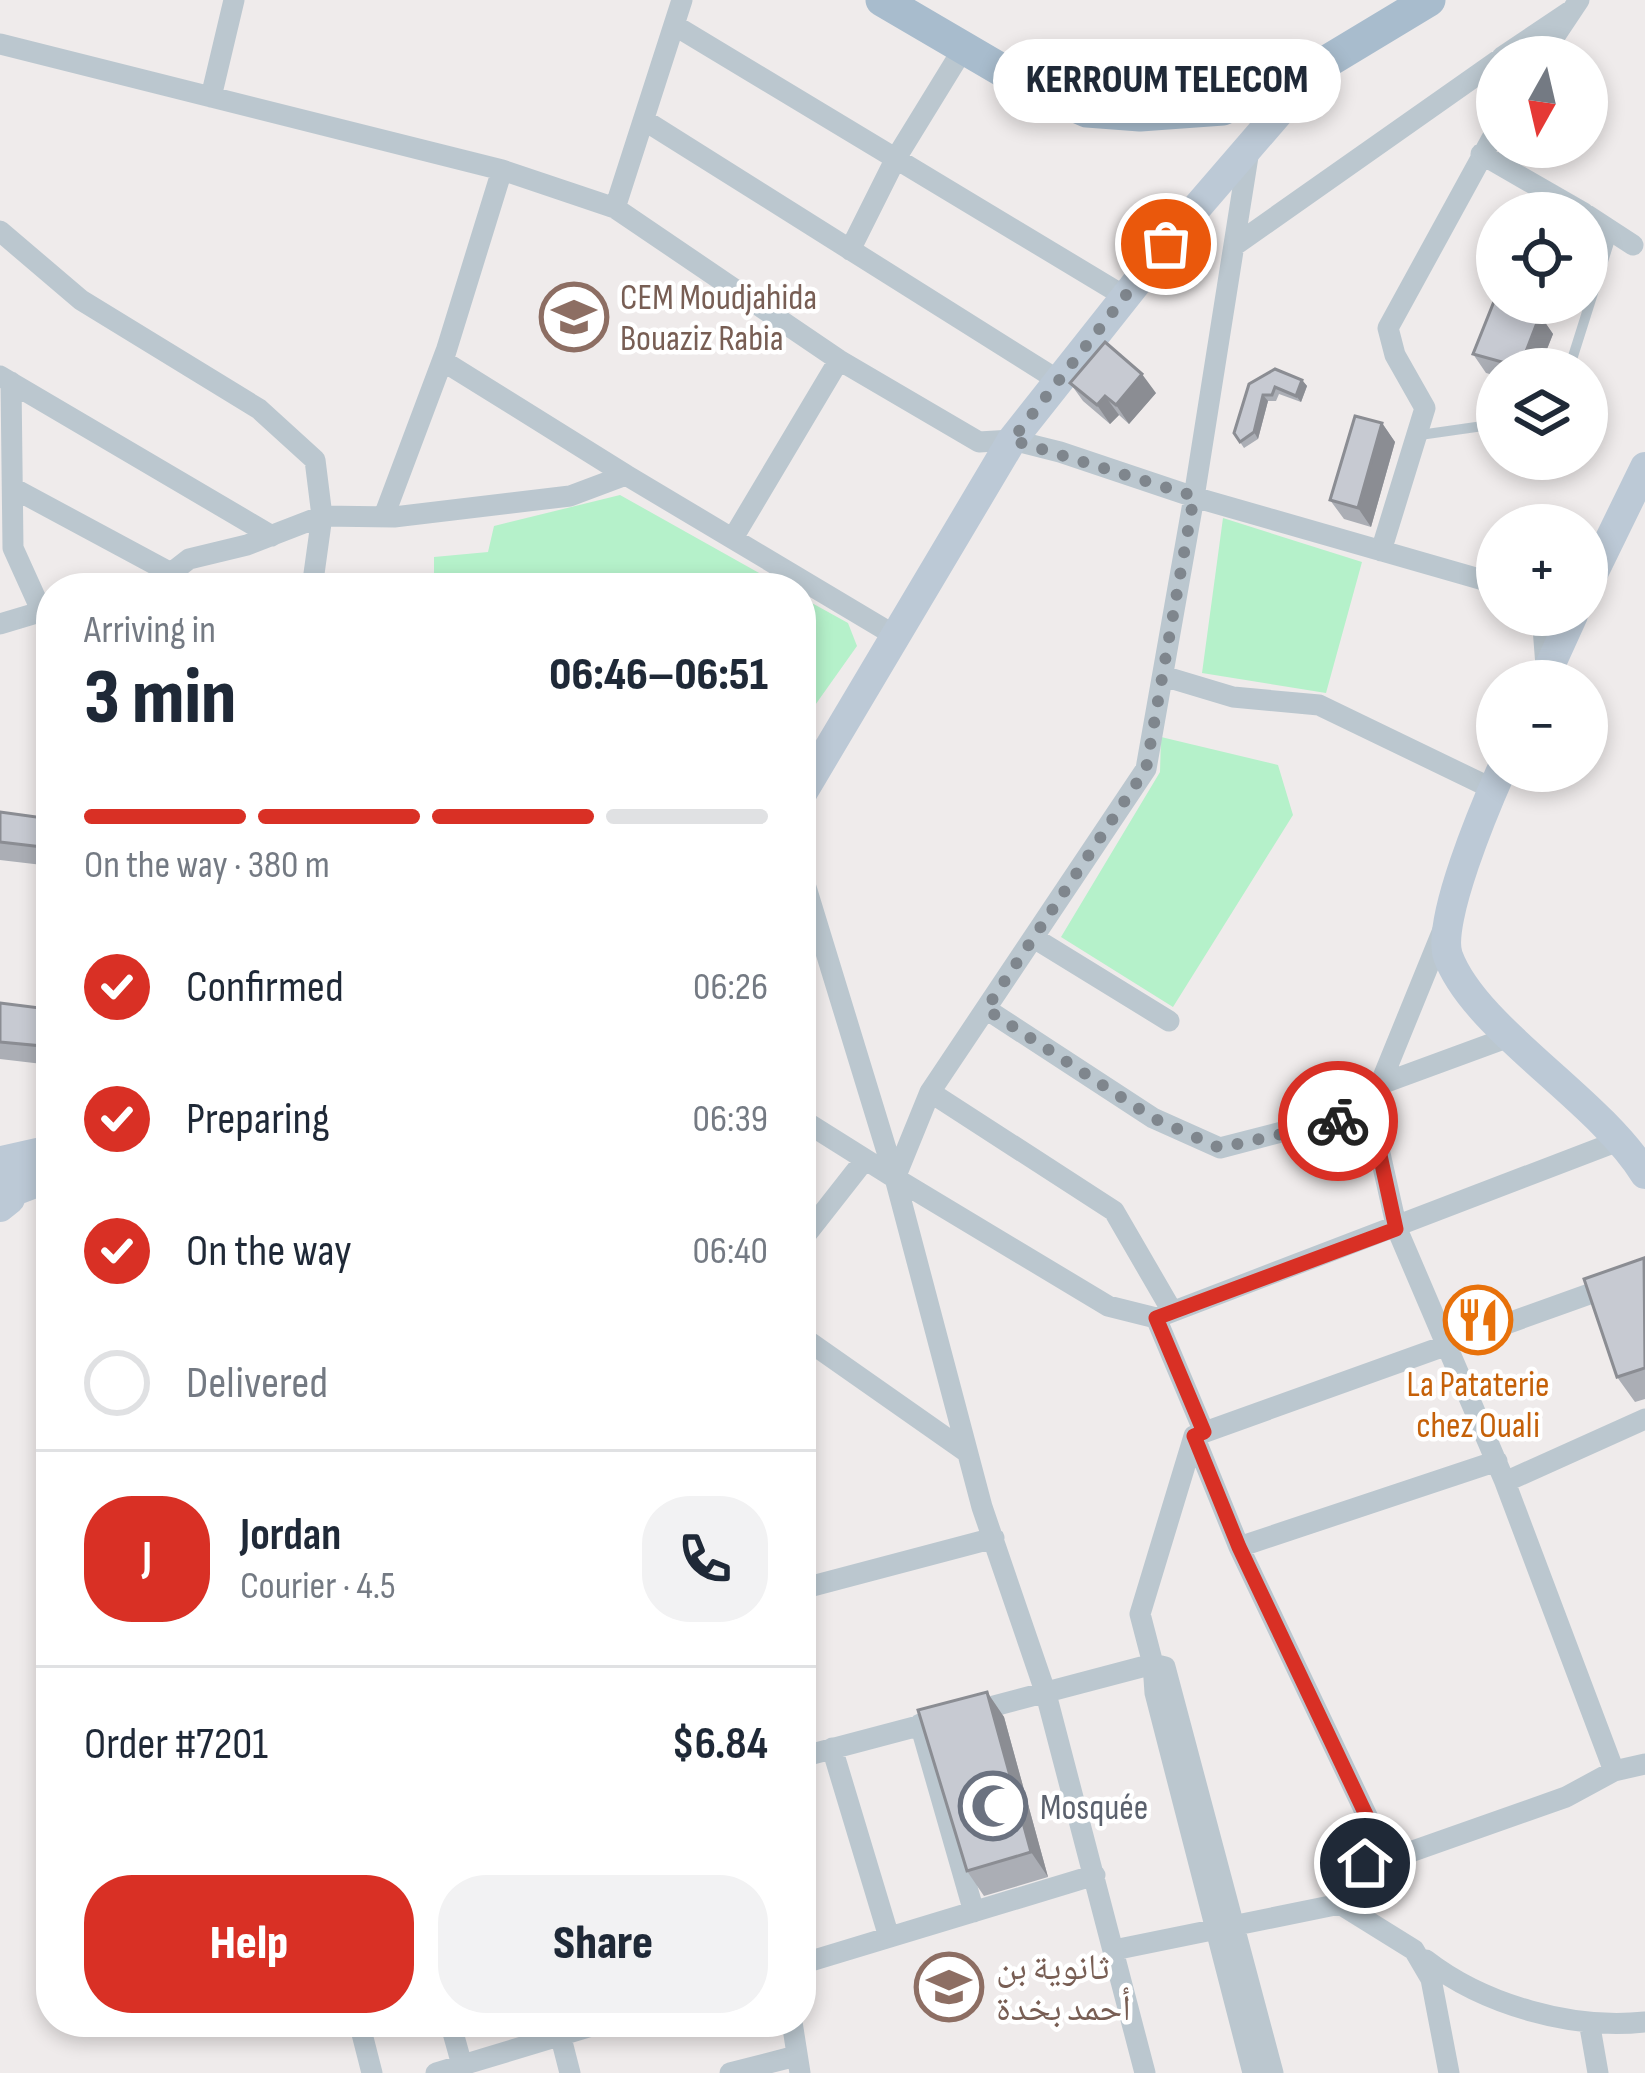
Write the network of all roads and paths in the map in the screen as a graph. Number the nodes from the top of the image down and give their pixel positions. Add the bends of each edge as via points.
1 (234, 0) edge
2 (682, 0) edge
3 (882, 0) edge
4 (1429, 0) edge
5 (1574, 6) edge
6 (674, 25) junction
7 (1532, 36) edge
8 (1555, 36) edge
9 (0, 44) edge
10 (963, 49) junction
11 (1318, 67) junction
12 (1476, 76) edge
13 (211, 97) junction
14 (644, 120) junction
15 (1249, 146) junction
16 (896, 158) junction
17 (1476, 163) edge
18 (1506, 168) edge
19 (502, 170) junction
20 (1548, 192) edge
21 (615, 208) junction
22 (1608, 227) edge
23 (1613, 230) junction
24 (0, 231) edge
25 (1633, 244) dead end
26 (1234, 245) junction
27 (850, 250) junction
28 (1124, 296) junction
29 (1576, 348) edge
30 (446, 351) junction
31 (839, 360) junction
32 (5, 379) edge
33 (1056, 379) junction
34 (1476, 427) edge
35 (1420, 435) junction
36 (1012, 440) junction
37 (1645, 467) edge
38 (626, 475) junction
39 (13, 488) junction
40 (1194, 496) junction
41 (322, 516) junction
42 (384, 516) junction
43 (272, 536) junction
44 (733, 538) junction
45 (1608, 538) edge
46 (1381, 551) junction
47 (156, 573) edge
48 (177, 573) edge
49 (314, 573) edge
50 (791, 573) edge
51 (1476, 578) edge
52 (816, 588) edge
53 (36, 591) edge
54 (36, 612) edge
55 (0, 624) edge
56 (893, 635) junction
57 (1162, 676) junction
58 (816, 769) edge
59 (1476, 771) edge
60 (1493, 792) edge
61 (1450, 914) junction
62 (816, 921) edge
63 (1034, 938) junction
64 (986, 1009) junction
65 (1169, 1021) dead end
66 (1513, 1036) junction
67 (1384, 1083) junction
68 (930, 1092) junction
69 (1370, 1109) junction
70 (816, 1129) edge
71 (1621, 1140) junction
72 (36, 1153) edge
73 (1, 1161) edge
74 (863, 1162) junction
75 (1645, 1174) edge
76 (895, 1178) junction
77 (36, 1184) edge
78 (7, 1199) edge
79 (816, 1222) edge
80 (1396, 1229) junction
81 (1645, 1274) edge
82 (1164, 1314) junction
83 (816, 1347) edge
84 (1448, 1347) junction
85 (1645, 1419) edge
86 (1199, 1434) junction
87 (965, 1451) junction
88 (1501, 1472) junction
89 (994, 1538) junction
90 (1239, 1547) junction
91 (816, 1585) edge
92 (1154, 1664) junction
93 (1046, 1694) junction
94 (920, 1724) junction
95 (832, 1748) junction
96 (816, 1753) edge
97 (1645, 1764) edge
98 (1614, 1771) junction
99 (1362, 1869) junction
100 (1095, 1875) junction
101 (1340, 1904) junction
102 (974, 1912) junction
103 (1225, 1928) junction
104 (889, 1937) junction
105 (1114, 1950) junction
106 (1414, 1950) junction
107 (816, 1959) edge
108 (1645, 2022) edge
109 (1590, 2027) junction
110 (363, 2037) edge
111 (454, 2037) edge
112 (551, 2037) edge
113 (561, 2037) edge
114 (462, 2065) junction
115 (798, 2065) edge
116 (372, 2073) edge
117 (436, 2073) edge
118 (570, 2073) edge
119 (730, 2073) edge
120 (1145, 2073) edge
121 (1253, 2073) edge
122 (1273, 2073) edge
123 (1449, 2073) edge
124 (1598, 2073) edge

1 - 13 street
2 - 6 street
3 - 10 main road
4 - 11 main road
5 - 7 street
5 - 8 street
6 - 14 street
6 - 16 street
9 - 13 street
10 - 11 main road via 1087,111 1140,115 1223,109
10 - 16 street
11 - 15 main road
12 - 26 street
13 - 19 street
14 - 21 street
14 - 27 street
15 - 26 street
15 - 28 main road
16 - 27 street
16 - 28 street
17 - 35 street via 1388,328 1425,408
18 - 20 street
19 - 21 street
19 - 30 street
21 - 31 street
22 - 23 street
23 - 25 street
23 - 29 lane
24 - 41 street via 81,300 260,410 315,460
26 - 40 street
27 - 33 street
28 - 33 main road
30 - 38 street via 443,361
30 - 42 street
31 - 36 street via 979,442
31 - 44 street
32 - 39 street
32 - 43 street
33 - 36 main road
34 - 35 lane
35 - 46 street
36 - 40 street
36 - 56 main road
37 - 45 main road
38 - 42 street via 570,496
38 - 44 street
39 - 47 street
39 - 53 street via 13,548
40 - 46 street
40 - 57 street
41 - 42 street
41 - 43 street
41 - 49 street
43 - 48 street via 189,559
44 - 50 street
46 - 51 street
52 - 56 street
54 - 55 street
56 - 58 main road
57 - 59 street via 1233,698 1319,705
57 - 63 street via 1146,769
60 - 61 main road
61 - 66 main road via 1447,953
61 - 67 street via 1412,994
62 - 76 street
63 - 64 street
63 - 65 street
64 - 68 street
64 - 69 street via 1153,1118 1220,1148
66 - 67 street
66 - 71 main road
67 - 69 street
68 - 76 street
68 - 82 street via 1114,1211
69 - 80 street
70 - 74 street
71 - 75 main road
71 - 80 street
72 - 73 main road
73 - 78 main road via 13,1174
74 - 76 street
74 - 79 street
76 - 82 street via 1108,1306
76 - 87 street
77 - 78 main road
80 - 82 street
80 - 84 street
81 - 84 street
82 - 86 street
83 - 87 street
84 - 86 street
84 - 88 street
85 - 88 street
86 - 90 street
86 - 92 street via 1141,1614
87 - 89 street
88 - 90 street
88 - 98 street
89 - 91 street
89 - 93 street
90 - 99 street via 1378,1840
92 - 93 street
92 - 103 street via 1165,1667
93 - 94 street
93 - 100 street
94 - 95 street
94 - 102 street
95 - 96 street
95 - 104 street
97 - 98 street
98 - 99 street via 1566,1797
99 - 101 street
100 - 102 street
100 - 105 street
101 - 103 street
101 - 106 street
102 - 104 street
103 - 105 street
103 - 121 street
103 - 122 street
104 - 107 street
105 - 120 street
106 - 109 street via 1450,1978
106 - 123 street via 1431,1978
108 - 109 street
109 - 124 street
110 - 116 street
111 - 114 street
112 - 114 street
113 - 118 street
114 - 117 street
115 - 119 street

